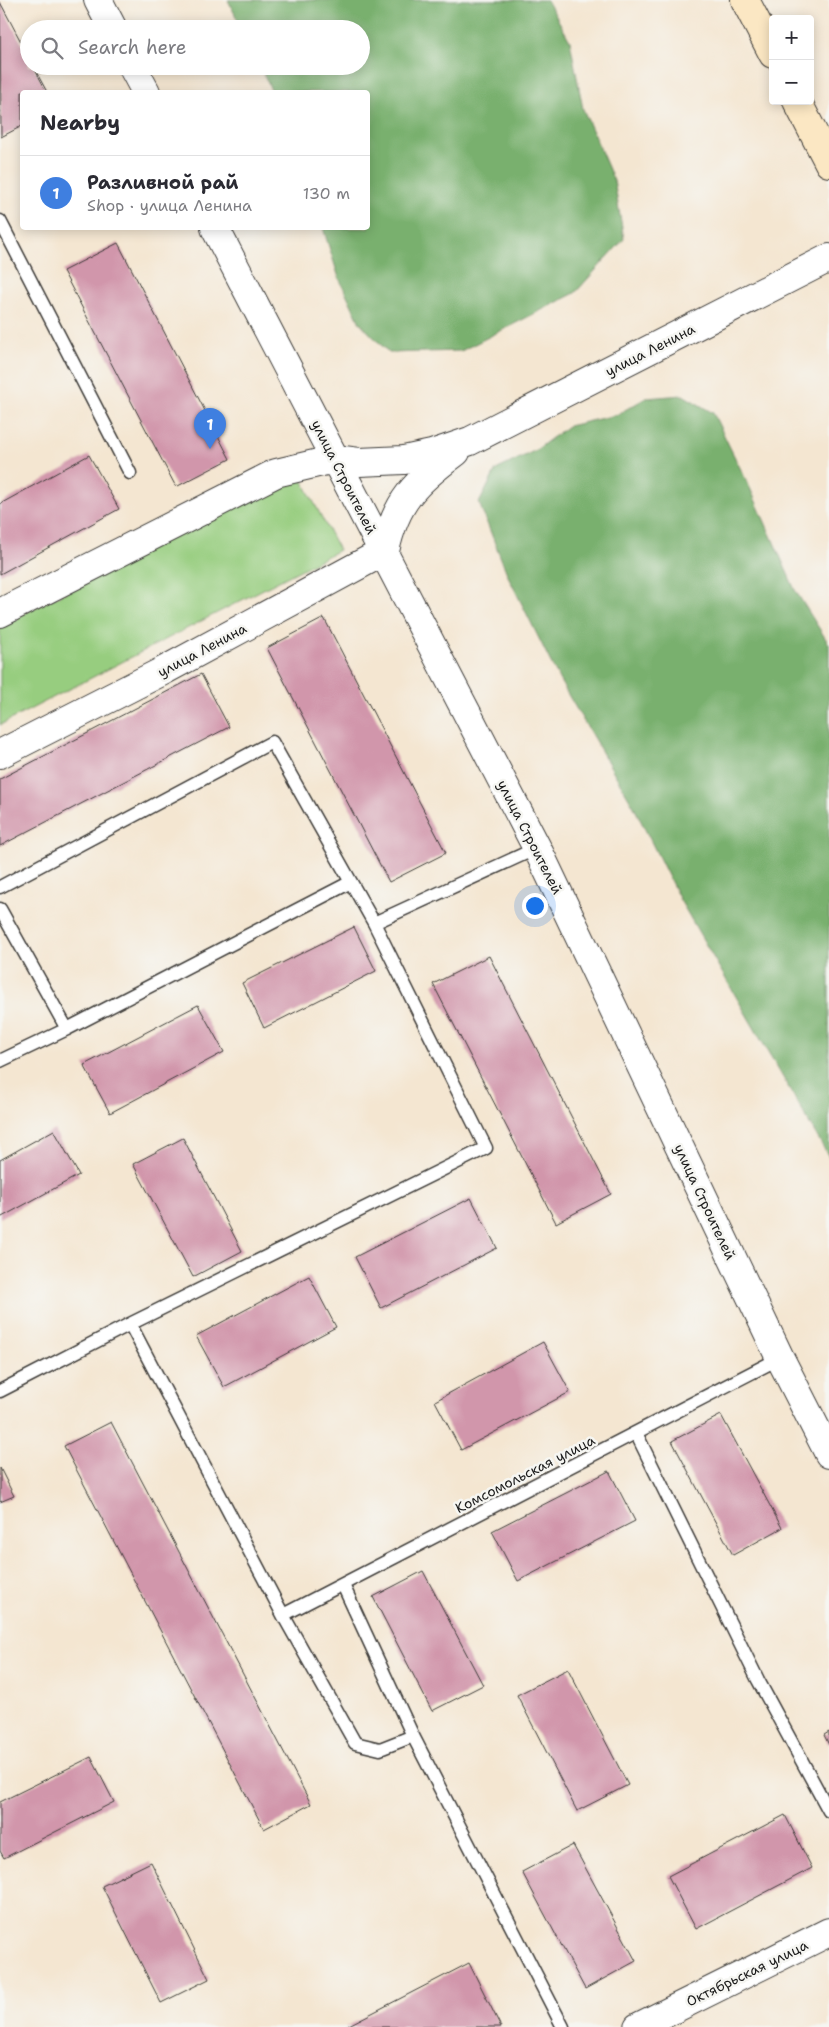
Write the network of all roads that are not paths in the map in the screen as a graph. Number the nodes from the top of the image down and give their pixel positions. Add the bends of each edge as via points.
1 (98, 0) edge
2 (745, 0) edge
3 (108, 20) edge
4 (769, 46) edge
5 (137, 75) edge
6 (145, 90) edge
7 (799, 105) edge
8 (829, 163) edge
9 (0, 222) edge
10 (217, 230) edge
11 (829, 258) edge
12 (470, 441) junction
13 (335, 459) junction
14 (130, 473) dead end
15 (386, 542) junction
16 (0, 613) edge
17 (0, 754) edge
18 (537, 848) junction
19 (352, 882) junction
20 (0, 887) edge
21 (0, 909) edge
22 (374, 923) junction
23 (67, 1029) junction
24 (0, 1061) edge
25 (130, 1324) junction
26 (780, 1358) junction
27 (0, 1391) edge
28 (636, 1433) junction
29 (829, 1454) edge
30 (343, 1585) junction
31 (283, 1615) junction
32 (413, 1736) junction
33 (829, 1811) edge
34 (829, 1932) edge
35 (563, 2027) edge
36 (638, 2027) edge

1 - 3 street
2 - 4 main road
5 - 6 street
7 - 8 main road
9 - 14 lane
10 - 13 street, улица Строителей
11 - 12 street, улица Ленина
12 - 13 street via 404,460 359,462
12 - 15 street via 422,480 402,501
13 - 15 street, улица Строителей
13 - 16 street via 276,473
15 - 17 street, улица Ленина via 163,671
15 - 18 street, улица Строителей
18 - 22 lane
18 - 26 street, улица Строителей
19 - 20 lane via 272,742
19 - 22 lane
19 - 23 lane
21 - 23 lane
22 - 25 lane via 486,1148
23 - 24 lane
25 - 27 lane
25 - 31 lane
26 - 28 lane, Комсомольская улица
26 - 29 street, улица Строителей
28 - 30 lane, Комсомольская улица
28 - 33 lane via 758,1680
30 - 31 lane, Комсомольская улица
30 - 32 lane
31 - 32 lane via 356,1743 380,1749
32 - 35 lane
34 - 36 street, Октябрьская улица

